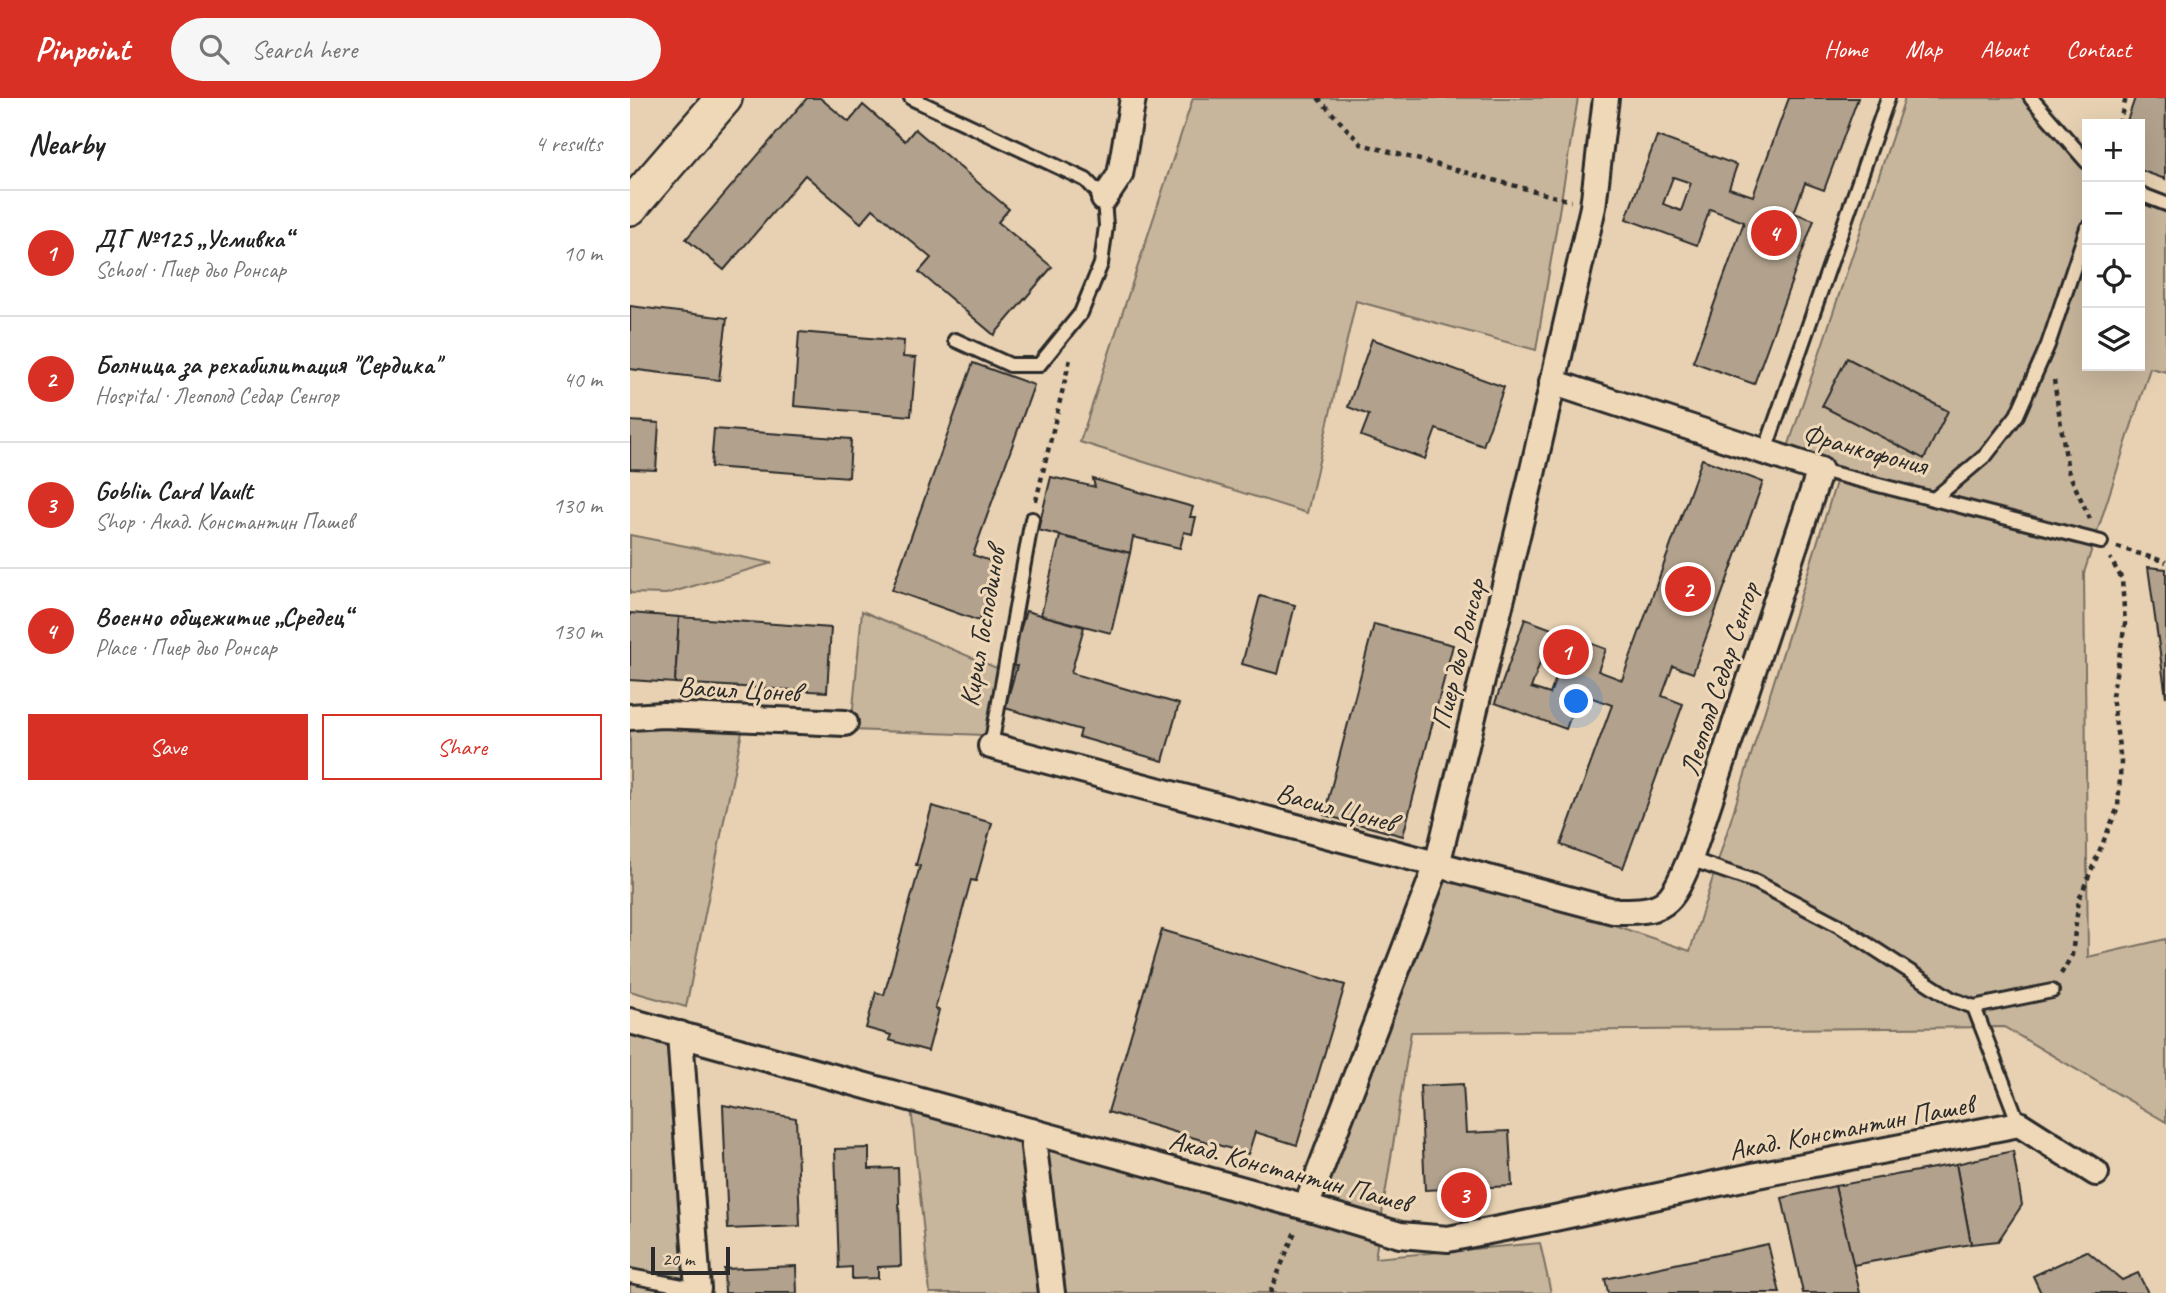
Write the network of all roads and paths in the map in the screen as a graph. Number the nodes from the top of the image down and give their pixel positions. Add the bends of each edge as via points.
1 (724, 98) edge
2 (911, 98) edge
3 (1133, 98) edge
4 (1318, 98) edge
5 (1606, 98) edge
6 (1888, 98) edge
7 (2031, 98) edge
8 (2126, 98) edge
9 (2120, 119) edge
10 (2082, 156) edge
11 (2145, 196) edge
12 (1104, 199) junction
13 (2166, 204) edge
14 (630, 207) edge
15 (1592, 207) junction
16 (2082, 244) edge
17 (1080, 313) junction
18 (955, 340) dead end
19 (2048, 345) junction
20 (1552, 382) junction
21 (1765, 451) junction
22 (1821, 470) junction
23 (1934, 499) junction
24 (1032, 519) joint
25 (2101, 542) junction
26 (2166, 562) edge
27 (630, 717) edge
28 (845, 723) dead end
29 (991, 746) joint
30 (1690, 859) junction
31 (1437, 865) junction
32 (1666, 902) joint
33 (2052, 991) joint
34 (1974, 1007) junction
35 (630, 1021) edge
36 (680, 1034) junction
37 (2019, 1124) junction
38 (1032, 1131) junction
39 (2096, 1173) dead end
40 (1306, 1207) junction
41 (630, 1276) edge
42 (698, 1289) joint
43 (1052, 1293) edge
44 (1270, 1293) edge

1 - 14 street
2 - 12 lane via 1086,180
3 - 12 street via 1120,174
4 - 15 path via 1361,144
5 - 15 street, Пиер дьо Ронсар
6 - 21 lane
7 - 10 lane
8 - 9 path
11 - 13 lane
12 - 17 lane via 1101,264
15 - 20 street, Пиер дьо Ронсар
16 - 19 lane
17 - 18 lane via 1039,365 1010,365
17 - 24 path
19 - 23 lane via 2017,415 1986,455
19 - 25 path via 2068,471
20 - 21 street, Франкофония
20 - 31 street, Пиер дьо Ронсар
21 - 22 street, Франкофония
22 - 23 lane, Франкофония
22 - 30 street, Леополд Седар Сенгор
23 - 25 lane, Франкофония
24 - 29 lane, Кирил Господинов
25 - 26 path
25 - 33 path via 2122,579 2125,624 2112,696 2121,762 2118,807 2079,899 2072,955
27 - 28 street, Васил Цонев
29 - 31 street, Васил Цонев
30 - 32 street, Леополд Седар Сенгор
30 - 34 lane via 1756,883 1838,925 1952,999
31 - 32 street, Васил Цонев via 1613,911 1654,909
31 - 40 street, Пиер дьо Ронсар
33 - 34 lane
34 - 37 lane
35 - 36 street, Акад. Константин Пашев
36 - 38 street, Акад. Константин Пашев
36 - 42 street
37 - 39 street
37 - 40 street, Акад. Константин Пашев via 1448,1238 1401,1235
38 - 40 street, Акад. Константин Пашев
38 - 43 street
40 - 44 path
41 - 42 lane

